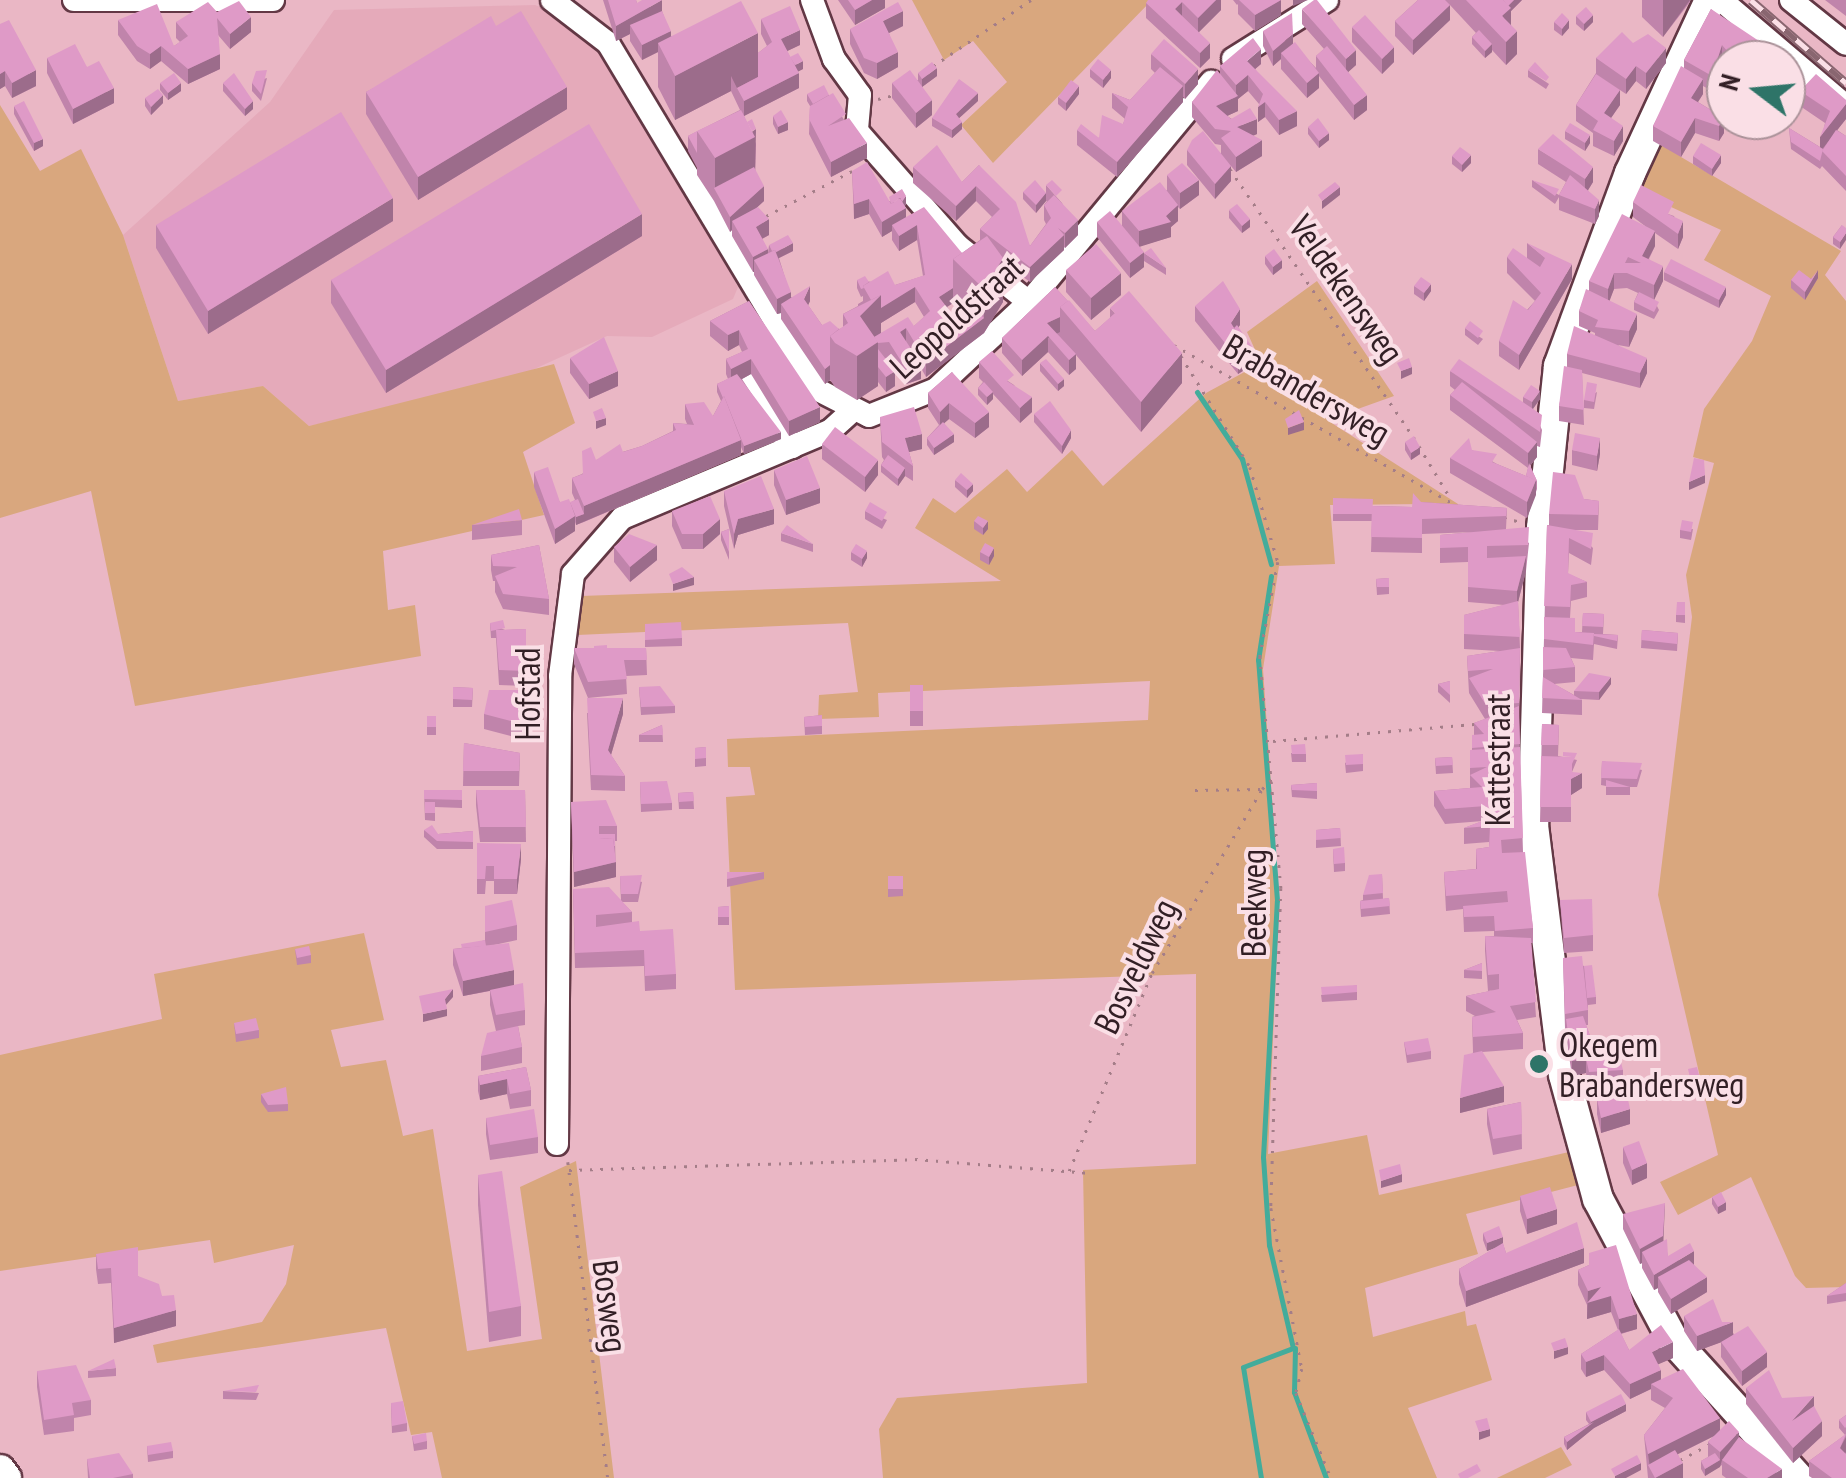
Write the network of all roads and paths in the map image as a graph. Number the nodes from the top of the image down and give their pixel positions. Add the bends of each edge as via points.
1 (74, 0) edge
2 (273, 0) edge
3 (552, 0) edge
4 (812, 0) edge
5 (1031, 0) edge
6 (1327, 0) edge
7 (1710, 0) edge
8 (1721, 0) edge
9 (1791, 0) edge
10 (1846, 44) edge
11 (926, 70) edge
12 (903, 88) edge
13 (861, 103) junction
14 (1846, 106) edge
15 (1218, 154) edge
16 (879, 158) junction
17 (759, 219) edge
18 (1029, 302) junction
19 (1166, 338) edge
20 (1175, 346) junction
21 (748, 383) edge
22 (850, 413) junction
23 (792, 447) junction
24 (1455, 505) joint
25 (1491, 514) edge
26 (1542, 528) junction
27 (1483, 724) edge
28 (1271, 741) junction
29 (1276, 775) junction
30 (1262, 789) junction
31 (1195, 790) dead end
32 (557, 1144) joint
33 (569, 1170) junction
34 (1068, 1172) junction
35 (1090, 1173) dead end
36 (1710, 1444) edge
37 (0, 1470) edge
38 (1663, 1470) edge
39 (6, 1478) edge
40 (608, 1478) edge
41 (1331, 1478) edge
42 (1798, 1478) edge

1 - 2 street
3 - 22 street via 608,43 803,370
4 - 13 street
5 - 11 path
6 - 18 street, Leopoldstraat via 1237,54
7 - 26 main road, Kattestraat via 1575,310 1559,366
8 - 14 street
9 - 10 street
12 - 13 path
13 - 16 street via 857,131
15 - 24 path, Veldekensweg via 1362,351
16 - 17 path
16 - 18 street via 958,246
18 - 22 street, Leopoldstraat via 911,406
19 - 20 path, Brabandersweg
20 - 24 path, Brabandersweg
20 - 28 path, Beekweg via 1268,514 1278,562 1260,656
21 - 23 street
22 - 23 street, Hofstad
23 - 32 street, Hofstad via 622,518 586,550 564,598
25 - 26 path
26 - 42 main road, Kattestraat via 1533,825 1549,987 1580,1138 1598,1199 1673,1340
27 - 28 path
28 - 29 path, Beekweg
29 - 30 path, Bosveldweg
29 - 41 path, Beekweg via 1270,1208 1302,1369 1296,1393
30 - 31 path
30 - 34 path, Bosveldweg via 1152,974
32 - 33 path, Bosweg
33 - 34 path via 915,1159
33 - 40 path, Bosweg
34 - 35 path
36 - 38 path
37 - 39 main road

